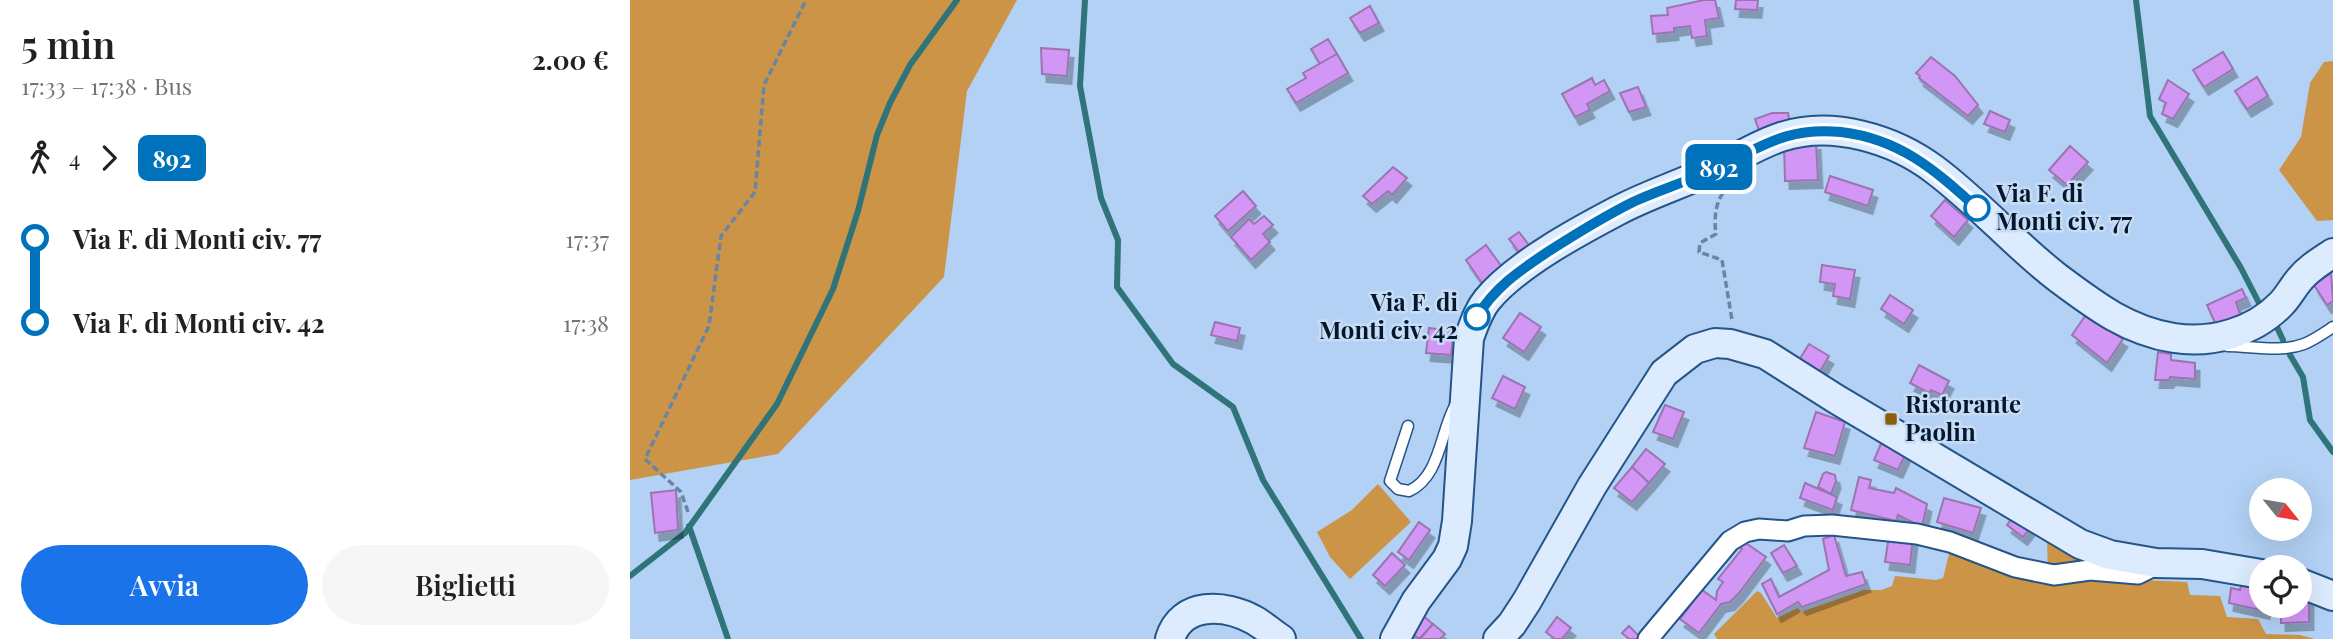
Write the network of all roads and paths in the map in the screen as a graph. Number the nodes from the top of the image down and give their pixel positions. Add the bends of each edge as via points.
1 (806, 0) edge
2 (1731, 188) dead end
3 (2333, 253) edge
4 (2333, 327) edge
5 (2215, 338) junction
6 (1731, 344) junction
7 (1465, 406) junction
8 (1408, 426) dead end
9 (688, 512) dead end
10 (2152, 563) junction
11 (2249, 572) edge
12 (2312, 588) edge
13 (2333, 596) edge
14 (1170, 639) edge
15 (1282, 639) edge
16 (1395, 639) edge
17 (1498, 639) edge
18 (1648, 639) edge

1 - 9 path via 764,85 755,192 721,236 709,326 645,458 681,492
2 - 6 path via 1717,203 1716,234 1699,248 1704,256 1721,260 1732,319
3 - 5 street via 2260,321
4 - 5 lane via 2294,347 2227,346
5 - 7 street via 2175,339 2133,328 2040,264 1914,156 1876,139 1805,131 1780,137 1634,201 1511,276 1486,301 1475,320 1469,338
6 - 10 street via 1765,354 2080,544
6 - 17 street via 1695,349 1664,373 1592,486 1527,601
7 - 8 lane via 1455,406 1435,463 1409,491 1390,481
7 - 16 street via 1453,546
10 - 11 street via 2202,564
10 - 18 street via 2138,574 2090,570 2054,575 2015,567 1917,534 1832,525 1788,531 1759,529 1730,541
12 - 13 street
14 - 15 street via 1177,623 1205,608 1236,611

